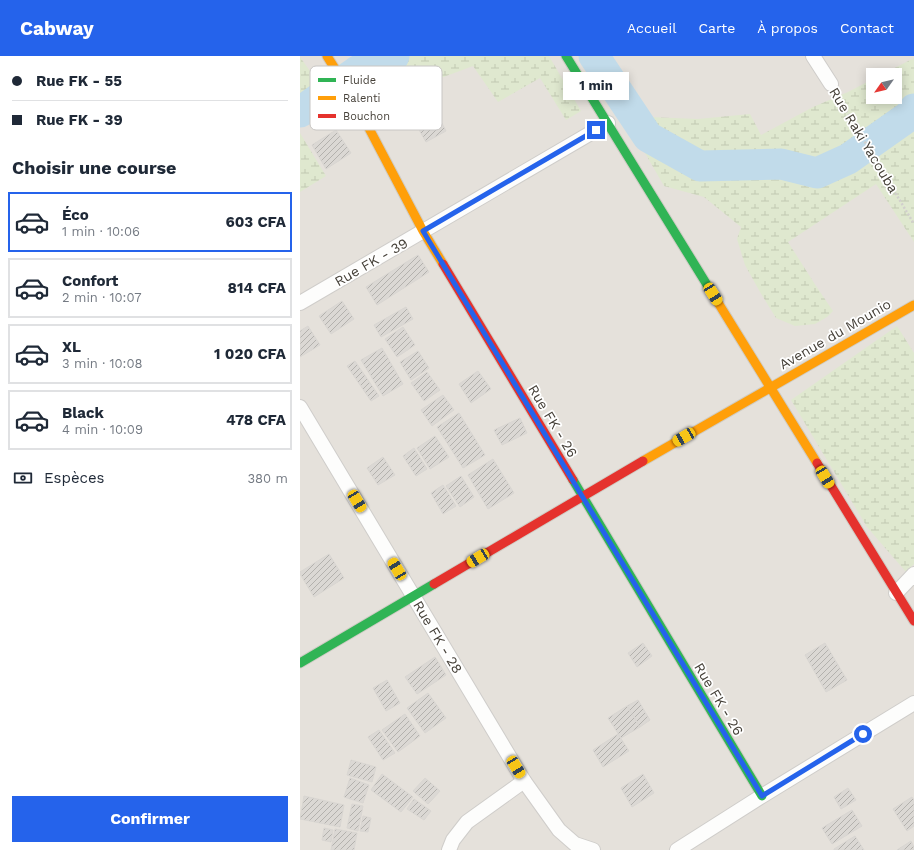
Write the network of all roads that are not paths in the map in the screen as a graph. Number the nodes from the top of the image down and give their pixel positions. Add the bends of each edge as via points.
1 (566, 56) edge
2 (813, 56) edge
3 (831, 84) road end
4 (608, 123) junction
5 (370, 130) edge
6 (423, 231) junction
7 (300, 304) edge
8 (914, 305) edge
9 (770, 387) junction
10 (300, 407) edge
11 (582, 496) junction
12 (914, 574) edge
13 (896, 593) junction
14 (414, 596) junction
15 (914, 621) edge
16 (300, 663) edge
17 (914, 703) edge
18 (524, 781) junction
19 (762, 796) junction
20 (449, 850) edge
21 (593, 850) edge
22 (678, 850) edge

1 - 4 street
2 - 3 street, Rue Raki Yacouba
4 - 6 street, Rue FK - 39
4 - 9 street
5 - 6 street, Rue FK - 26
6 - 7 street, Rue FK - 39
6 - 11 street, Rue FK - 26
8 - 9 street, Avenue du Mounio
9 - 11 street, Avenue du Mounio
9 - 13 street
10 - 14 street, Rue FK - 28
11 - 14 street, Avenue du Mounio
11 - 19 street, Rue FK - 26
12 - 13 street
13 - 15 street
14 - 16 street, Avenue du Mounio
14 - 18 street, Rue FK - 28
17 - 19 street
18 - 20 street via 467,822 453,840
18 - 21 street, Rue FK - 28 via 559,830 575,844
19 - 22 street

